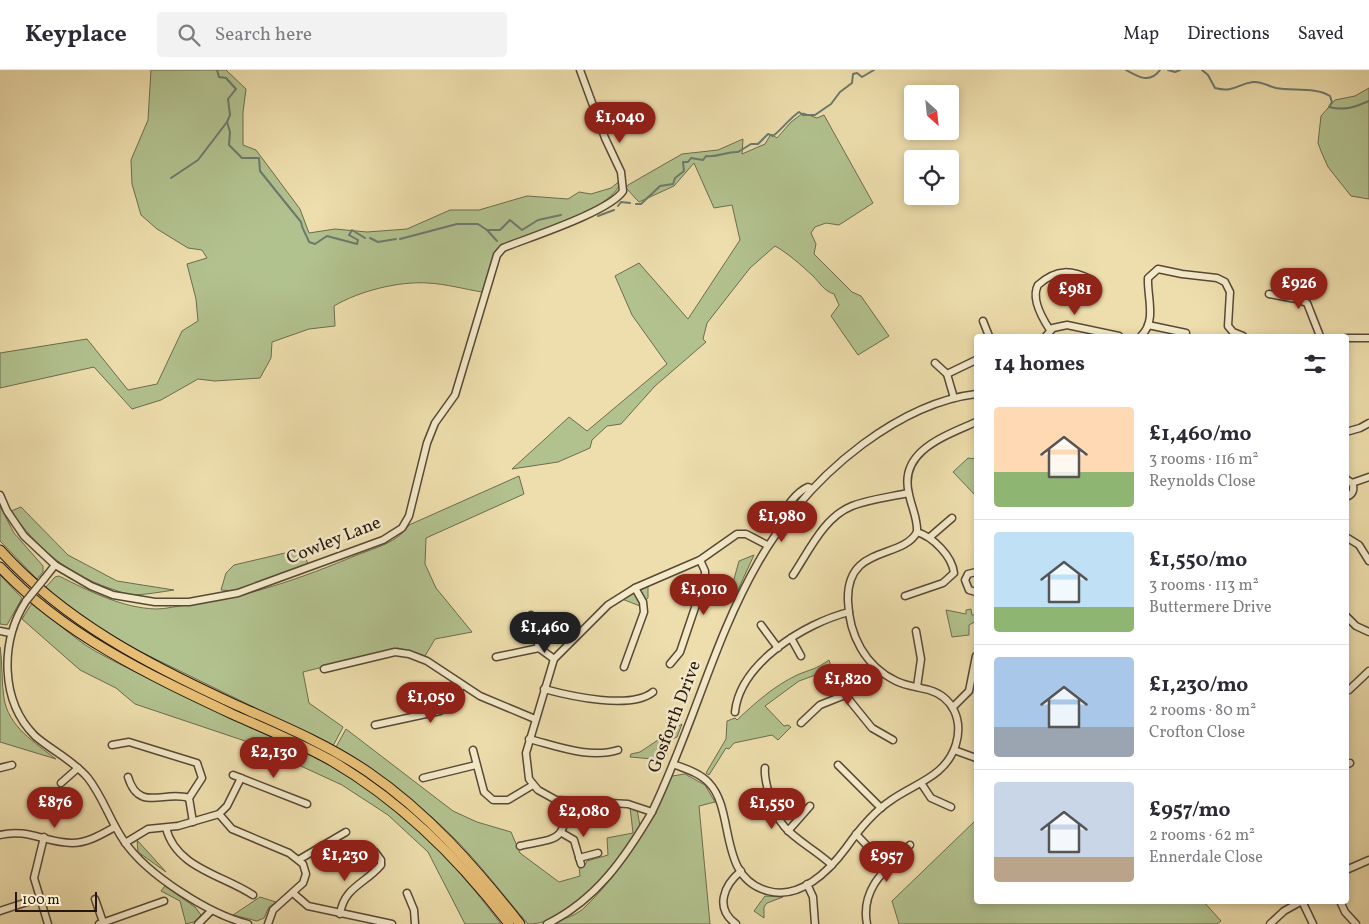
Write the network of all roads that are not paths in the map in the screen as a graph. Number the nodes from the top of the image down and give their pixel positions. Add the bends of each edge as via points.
1 (580, 70) edge
2 (1092, 280) dead end
3 (1269, 294) dead end
4 (983, 321) dead end
5 (1148, 325) junction
6 (1050, 330) junction
7 (1186, 333) dead end
8 (988, 334) edge
9 (1047, 334) edge
10 (1094, 334) edge
11 (1142, 334) edge
12 (1238, 334) edge
13 (1319, 334) edge
14 (1349, 338) edge
15 (1369, 338) edge
16 (974, 361) edge
17 (935, 363) dead end
18 (947, 374) junction
19 (974, 394) edge
20 (954, 398) junction
21 (974, 423) edge
22 (1369, 423) edge
23 (1349, 431) edge
24 (1369, 477) edge
25 (1349, 481) edge
26 (908, 493) junction
27 (0, 495) edge
28 (1349, 495) edge
29 (952, 518) dead end
30 (917, 532) junction
31 (930, 538) junction
32 (1349, 539) edge
33 (767, 545) junction
34 (0, 550) edge
35 (700, 560) junction
36 (1369, 561) edge
37 (55, 565) junction
38 (0, 567) edge
39 (974, 573) edge
40 (954, 574) junction
41 (793, 575) dead end
42 (966, 577) junction
43 (635, 588) junction
44 (974, 591) edge
45 (905, 596) dead end
46 (849, 612) junction
47 (531, 615) dead end
48 (1349, 621) edge
49 (761, 625) dead end
50 (0, 631) edge
51 (916, 631) dead end
52 (1369, 632) edge
53 (10, 634) junction
54 (791, 638) junction
55 (539, 648) junction
56 (778, 648) junction
57 (801, 656) dead end
58 (496, 657) dead end
59 (554, 659) junction
60 (670, 664) dead end
61 (974, 666) edge
62 (624, 667) dead end
63 (875, 667) junction
64 (324, 669) dead end
65 (1369, 670) edge
66 (462, 685) junction
67 (918, 688) junction
68 (544, 689) junction
69 (1349, 690) dead end
70 (653, 692) dead end
71 (846, 696) junction
72 (953, 707) junction
73 (735, 712) dead end
74 (535, 720) junction
75 (801, 722) dead end
76 (375, 725) dead end
77 (529, 739) junction
78 (893, 740) dead end
79 (112, 745) dead end
80 (473, 750) dead end
81 (618, 750) dead end
82 (954, 750) junction
83 (974, 757) edge
84 (673, 764) junction
85 (12, 765) dead end
86 (476, 765) junction
87 (838, 765) dead end
88 (0, 768) edge
89 (78, 768) junction
90 (765, 768) dead end
91 (232, 776) dead end
92 (128, 777) dead end
93 (240, 778) junction
94 (423, 778) dead end
95 (61, 784) dead end
96 (921, 784) junction
97 (533, 785) junction
98 (189, 798) junction
99 (568, 802) junction
100 (306, 804) dead end
101 (810, 806) dead end
102 (951, 807) dead end
103 (881, 808) junction
104 (652, 812) junction
105 (219, 814) junction
106 (193, 822) junction
107 (115, 827) junction
108 (166, 828) junction
109 (788, 831) junction
110 (346, 832) dead end
111 (562, 833) junction
112 (856, 834) junction
113 (0, 835) edge
114 (44, 837) junction
115 (126, 843) junction
116 (910, 845) dead end
117 (520, 846) dead end
118 (375, 852) dead end
119 (598, 854) dead end
120 (300, 859) junction
121 (1369, 860) edge
122 (832, 865) junction
123 (887, 867) junction
124 (1349, 869) edge
125 (741, 871) junction
126 (807, 884) junction
127 (293, 893) junction
128 (407, 893) dead end
129 (253, 895) dead end
130 (39, 898) junction
131 (95, 899) dead end
132 (164, 901) dead end
133 (1297, 904) edge
134 (1303, 904) edge
135 (1341, 904) edge
136 (504, 910) junction
137 (0, 911) edge
138 (211, 911) junction
139 (340, 914) junction
140 (101, 923) edge
141 (48, 924) edge
142 (198, 924) edge
143 (248, 924) edge
144 (268, 924) edge
145 (392, 924) edge
146 (415, 924) edge
147 (509, 924) edge
148 (520, 924) edge
149 (547, 924) edge
150 (736, 924) edge
151 (815, 924) edge
152 (867, 924) edge
153 (1270, 924) edge
154 (1313, 924) edge
155 (1356, 924) edge

1 - 37 street, Cowley Lane via 605,138 624,178 623,191 606,206 503,248 497,255 455,395 431,431 409,516 397,532 355,551 238,593 189,602 155,602 113,594 74,578
2 - 6 street via 1077,272 1067,272 1038,284 1036,295
3 - 13 street via 1307,303
4 - 8 street
5 - 7 street
5 - 11 street
5 - 12 street via 1151,309 1148,278 1154,270 1162,269 1225,282 1230,292 1228,326
6 - 9 street
6 - 10 street via 1067,325
14 - 15 street
16 - 18 street
17 - 18 street
18 - 20 street
19 - 20 street, Gosforth Drive
20 - 33 street, Gosforth Drive via 916,411 856,449 812,489
21 - 26 street via 919,453 908,471
22 - 23 street
24 - 25 street
25 - 28 street via 1353,492
26 - 30 street
26 - 41 street via 866,502 840,513 819,535
27 - 37 street, Cowley Lane via 24,536
29 - 31 street
30 - 31 street
30 - 46 street via 910,540 866,560 857,570 848,591
31 - 40 street via 948,559
32 - 36 street via 1359,545
33 - 35 street via 746,534 737,534
33 - 84 street, Gosforth Drive via 737,600
34 - 136 highway via 46,595 116,645 305,736 368,772 422,814 482,876
35 - 43 street
35 - 60 street via 706,578 680,652
37 - 53 street, bridge via 26,601
38 - 136 highway via 14,582 93,643 154,677 303,746 364,781 406,813
39 - 42 street
40 - 42 street
40 - 45 street via 943,583
42 - 44 street via 966,587
43 - 59 street via 608,605
43 - 62 street via 643,602 644,612
46 - 54 street via 816,623
46 - 63 street via 860,650
47 - 55 street
48 - 52 street
49 - 56 street
50 - 53 street
51 - 67 street via 922,659
53 - 89 street via 6,678 14,712 34,736
54 - 56 street
54 - 57 street
55 - 58 street
55 - 59 street
56 - 73 street via 748,680
59 - 68 street
61 - 72 street via 969,691
63 - 67 street via 897,681
63 - 71 street
64 - 66 street via 400,652 427,661
65 - 69 street
66 - 74 street
66 - 76 street via 449,705 440,711
67 - 72 street via 938,694
68 - 70 street via 602,700 634,699
68 - 74 street
71 - 75 street via 820,704
71 - 78 street via 872,728
72 - 82 street via 958,727
74 - 77 street
77 - 81 street via 588,752
77 - 97 street via 526,762
79 - 98 street via 129,742 194,760 200,766 202,778
80 - 86 street
82 - 83 street
82 - 96 street via 943,768
84 - 104 street, Gosforth Drive
84 - 125 street via 695,773 714,789 721,804 734,860
85 - 88 street
86 - 94 street
86 - 97 street via 484,792 493,800 508,800
87 - 103 street
89 - 95 street
89 - 107 street via 96,790
90 - 109 street via 773,812
91 - 93 street
92 - 98 street via 136,793 146,798 176,795
93 - 100 street
93 - 105 street via 227,806
96 - 102 street via 931,798
96 - 103 street
97 - 99 street via 551,798
98 - 106 street
99 - 104 street via 628,804
99 - 111 street
101 - 109 street
103 - 112 street
104 - 149 street, Gosforth Drive via 633,844 601,885 580,904
105 - 106 street
105 - 120 street via 232,829
106 - 108 street
107 - 114 street via 81,842
107 - 115 street
108 - 115 street via 142,832
108 - 129 street via 171,844 193,862 213,877
109 - 122 street
110 - 120 street
111 - 117 street
111 - 119 street via 574,840 580,861
112 - 122 street
112 - 123 street
113 - 114 street via 22,832
114 - 130 street via 35,869
115 - 138 street via 149,867
116 - 123 street
118 - 139 street via 381,865 346,895
120 - 127 street via 305,868 305,879
121 - 124 street
122 - 126 street
123 - 152 street via 867,896
125 - 126 street via 758,887 768,891 789,892
125 - 150 street via 728,882 724,893 725,910
126 - 151 street via 813,897
127 - 139 street via 308,906
127 - 144 street via 273,910
128 - 146 street via 414,910
130 - 137 street
130 - 141 street
131 - 140 street
132 - 140 street
133 - 153 street
134 - 154 street
135 - 155 street
136 - 147 highway
136 - 148 highway
138 - 142 street
138 - 143 street
139 - 145 street

